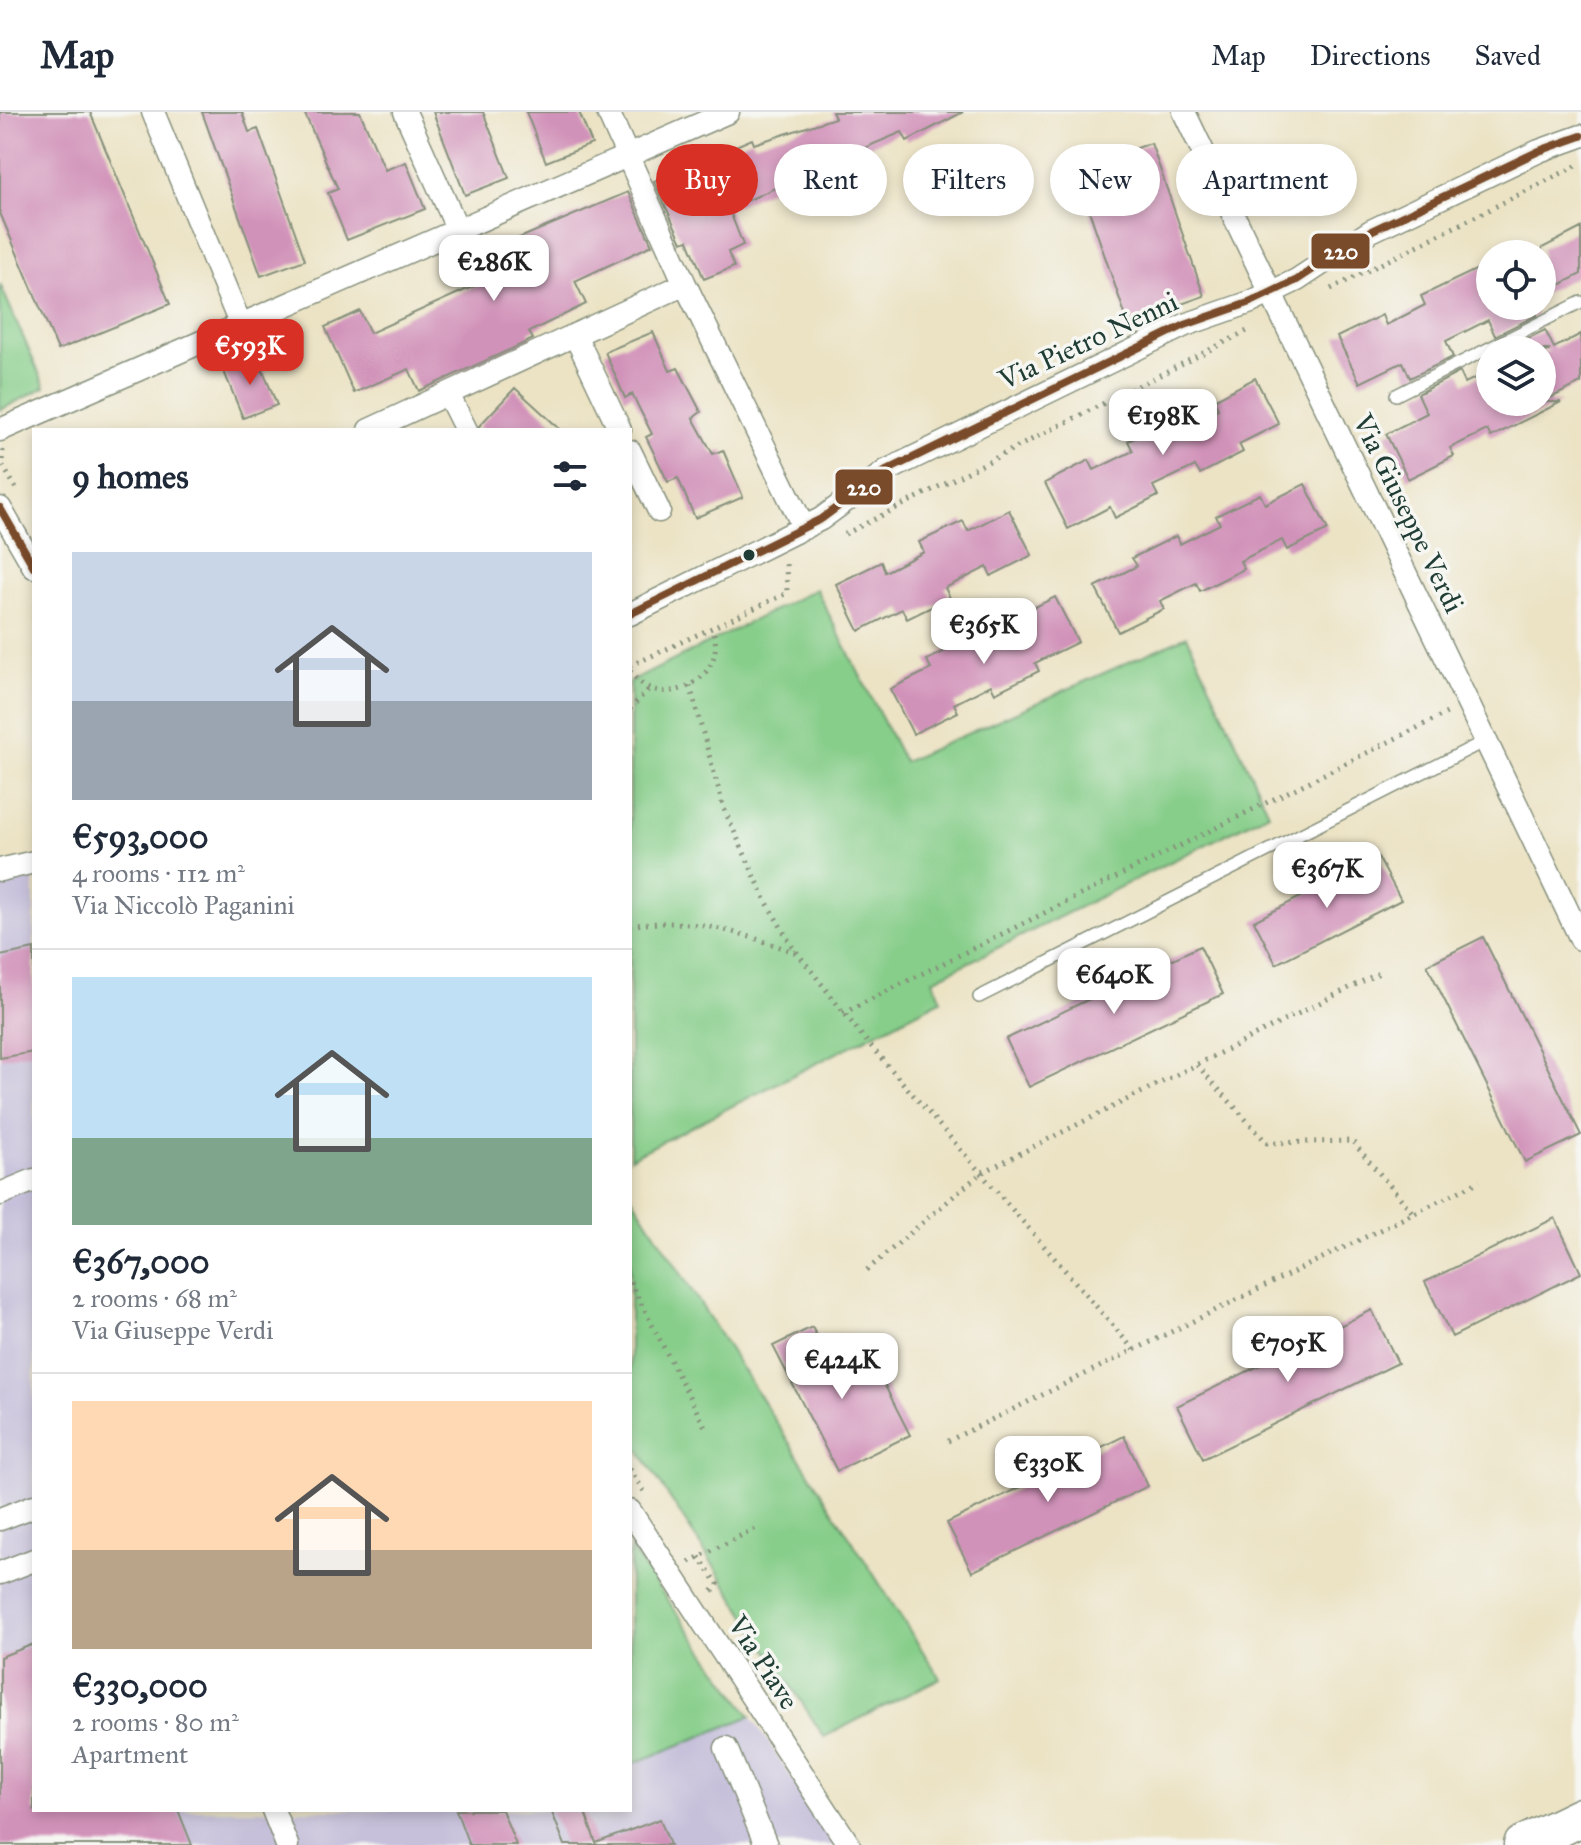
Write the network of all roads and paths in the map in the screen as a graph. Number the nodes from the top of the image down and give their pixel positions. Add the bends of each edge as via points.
1 (153, 112) edge
2 (405, 112) edge
3 (608, 112) edge
4 (728, 112) edge
5 (1184, 112) edge
6 (1580, 139) edge
7 (628, 159) junction
8 (1581, 163) edge
9 (457, 228) junction
10 (685, 284) junction
11 (1270, 293) junction
12 (1581, 302) edge
13 (1280, 315) junction
14 (241, 326) junction
15 (575, 335) junction
16 (448, 394) junction
17 (1396, 395) dead end
18 (373, 428) edge
19 (465, 428) edge
20 (619, 428) edge
21 (2, 429) edge
22 (632, 455) edge
23 (21, 498) dead end
24 (0, 508) edge
25 (659, 511) dead end
26 (804, 528) junction
27 (831, 541) dead end
28 (795, 558) dead end
29 (32, 564) edge
30 (632, 613) edge
31 (712, 629) junction
32 (632, 668) edge
33 (632, 671) edge
34 (690, 686) junction
35 (649, 689) junction
36 (1467, 703) junction
37 (632, 707) edge
38 (1485, 741) junction
39 (32, 862) edge
40 (0, 870) edge
41 (632, 926) edge
42 (1581, 939) edge
43 (798, 954) junction
44 (1381, 972) dead end
45 (979, 997) dead end
46 (843, 1013) junction
47 (1197, 1065) junction
48 (981, 1173) junction
49 (32, 1181) edge
50 (1480, 1181) dead end
51 (0, 1194) edge
52 (1413, 1213) junction
53 (867, 1270) dead end
54 (632, 1286) edge
55 (1134, 1350) junction
56 (705, 1427) dead end
57 (948, 1441) dead end
58 (632, 1472) edge
59 (647, 1496) dead end
60 (32, 1507) edge
61 (632, 1514) edge
62 (0, 1519) edge
63 (760, 1526) dead end
64 (681, 1549) dead end
65 (32, 1561) edge
66 (0, 1573) edge
67 (726, 1748) dead end
68 (274, 1812) edge
69 (1581, 1817) edge
70 (287, 1845) edge
71 (766, 1845) edge
72 (849, 1845) edge
73 (1523, 1845) edge

1 - 14 street
2 - 9 street
3 - 7 street
4 - 7 street
5 - 11 street, Via Giuseppe Verdi
6 - 11 street, Via Pietro Nenni via 1539,151 1371,231
7 - 9 street
7 - 10 street
8 - 13 path
9 - 14 street
10 - 15 street
10 - 26 street
11 - 13 street, Via Giuseppe Verdi
11 - 26 street, Via Pietro Nenni via 1185,325 886,471
12 - 17 lane
13 - 27 path
13 - 36 street, Via Giuseppe Verdi
14 - 21 street
15 - 16 street
15 - 20 street
16 - 18 street
16 - 19 street
21 - 23 path via 9,440 2,464
22 - 25 street
24 - 29 street
26 - 30 street, Via Pietro Nenni
28 - 31 path via 786,563 787,593
31 - 32 path
31 - 34 path via 714,657 707,672
33 - 35 path
34 - 35 path via 668,693
34 - 43 path via 724,809 766,901
35 - 37 path
36 - 38 street, Via Giuseppe Verdi
36 - 46 path
38 - 42 street, Via Giuseppe Verdi
38 - 45 lane
39 - 40 street
41 - 43 path via 707,924
43 - 46 path
44 - 47 path
46 - 48 path
47 - 48 path
47 - 52 path via 1267,1143 1352,1141
48 - 53 path
48 - 55 path
49 - 51 street
50 - 52 path
52 - 55 path
54 - 56 path
55 - 57 path
58 - 59 path
60 - 62 street
61 - 72 street, Via Piave
63 - 64 path via 690,1562
65 - 66 street
67 - 71 street
68 - 70 street
69 - 73 highway

